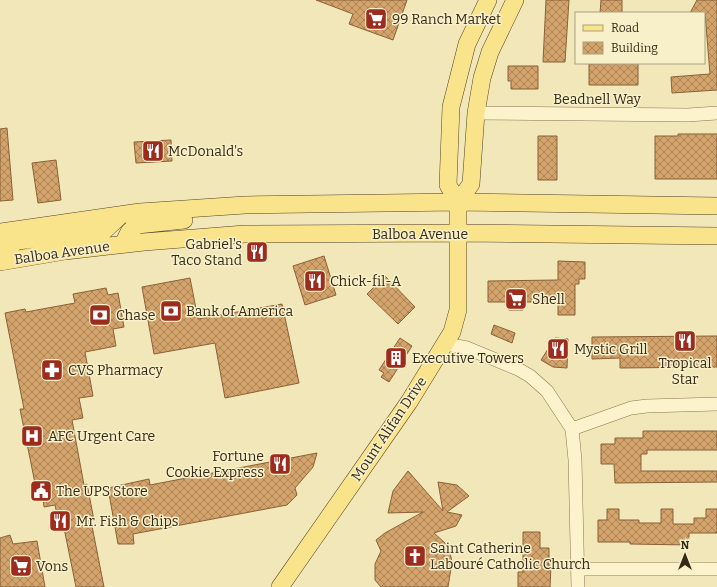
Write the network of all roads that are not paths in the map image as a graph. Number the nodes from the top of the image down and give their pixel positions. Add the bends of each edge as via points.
1 (488, 0) edge
2 (515, 0) edge
3 (476, 113) junction
4 (717, 113) edge
5 (458, 202) junction
6 (717, 206) edge
7 (212, 207) junction
8 (121, 214) junction
9 (0, 232) edge
10 (458, 233) junction
11 (717, 236) edge
12 (123, 244) junction
13 (0, 250) edge
14 (0, 262) edge
15 (446, 344) junction
16 (717, 404) edge
17 (572, 429) junction
18 (578, 569) junction
19 (717, 569) edge
20 (280, 587) edge
21 (578, 587) edge

1 - 5 main road via 467,44 451,107 448,185
2 - 3 main road via 490,52
3 - 4 street, Beadnell Way
3 - 5 main road via 471,184
5 - 6 main road
5 - 7 main road
5 - 10 main road, Mount Alifan Drive
7 - 8 main road
7 - 12 main road, Balboa Avenue via 197,218 138,225 129,232
8 - 9 main road
8 - 13 main road, Balboa Avenue via 105,230 18,241
10 - 11 main road, Balboa Avenue
10 - 12 main road, Balboa Avenue via 245,234
10 - 15 main road, Mount Alifan Drive via 458,310
12 - 14 main road, Balboa Avenue
15 - 17 street via 467,348 530,376 547,391
15 - 20 main road, Mount Alifan Drive via 409,402
16 - 17 street via 631,408
17 - 18 street via 576,460
18 - 19 street
18 - 21 street

